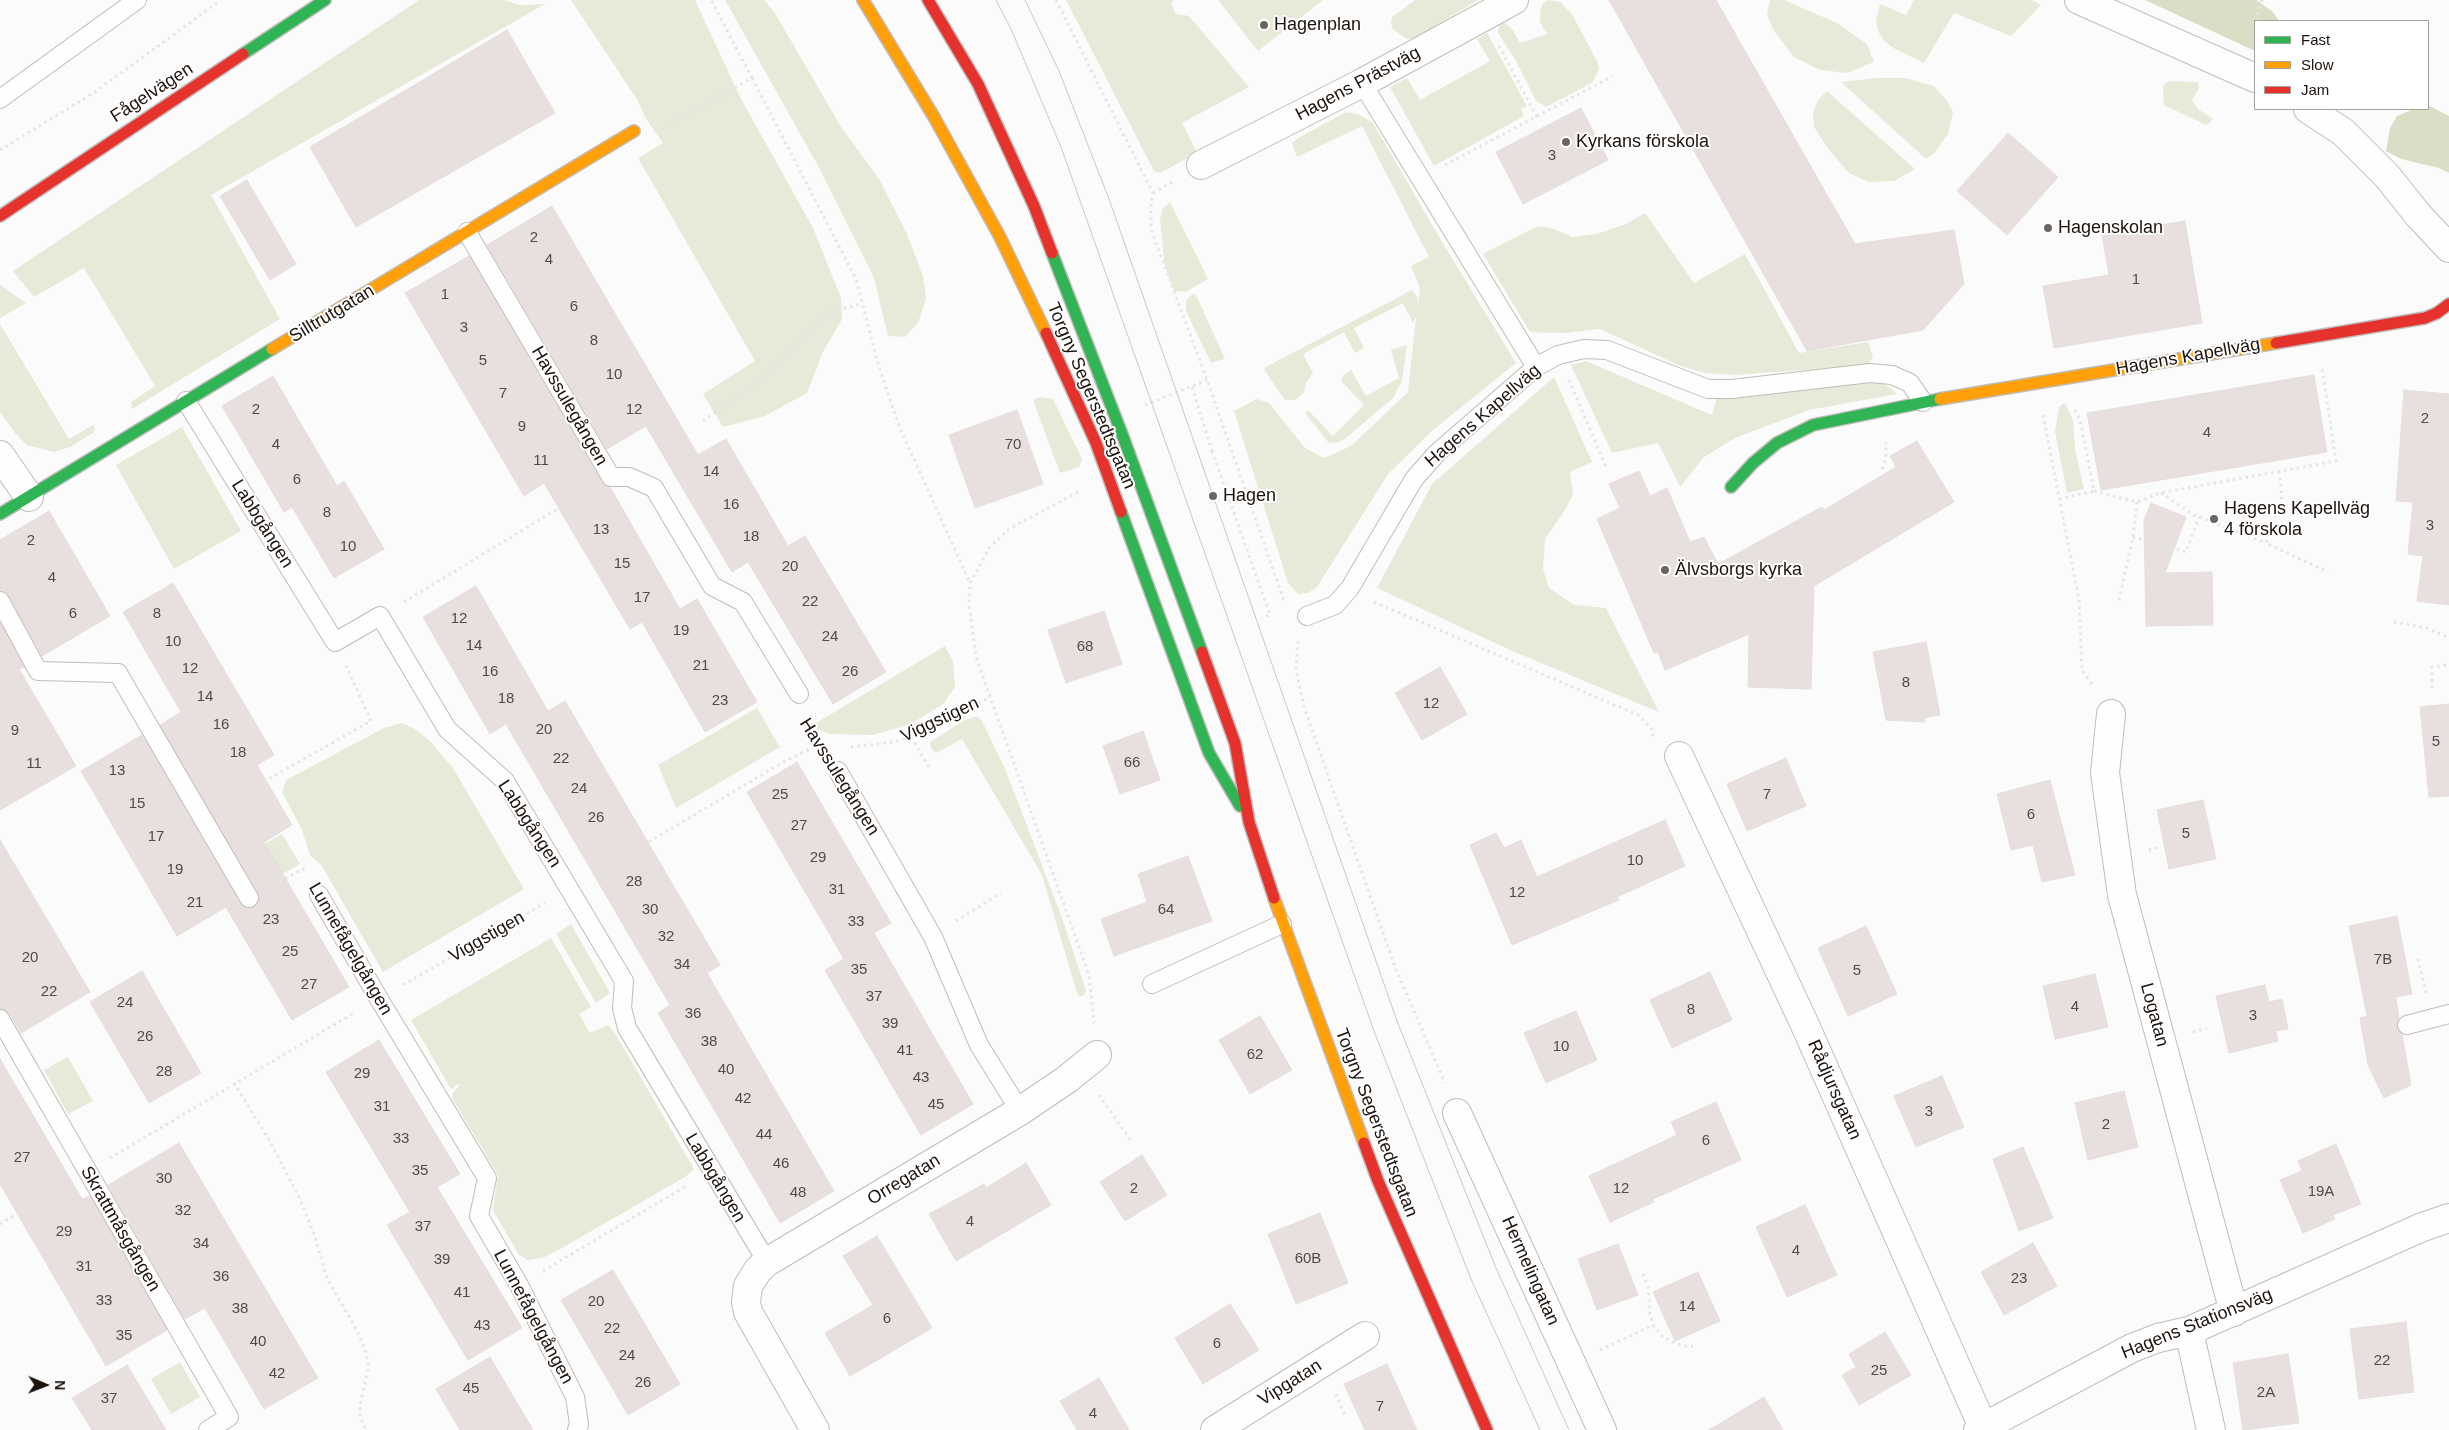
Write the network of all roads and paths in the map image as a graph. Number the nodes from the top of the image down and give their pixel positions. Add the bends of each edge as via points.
1 (137, 0) edge
2 (221, 0) edge
3 (325, 0) edge
4 (711, 0) edge
5 (864, 0) edge
6 (928, 0) edge
7 (1056, 0) edge
8 (1514, 0) edge
9 (2078, 0) edge
10 (2262, 0) edge
11 (1484, 16) junction
12 (2258, 20) edge
13 (1613, 76) dead end
14 (752, 78) junction
15 (2254, 78) edge
16 (1362, 83) junction
17 (0, 99) edge
18 (2310, 110) edge
19 (1536, 117) junction
20 (634, 131) joint
21 (0, 150) edge
22 (1201, 165) dead end
23 (1420, 178) junction
24 (0, 216) edge
25 (468, 232) junction
26 (2449, 248) edge
27 (863, 303) junction
28 (2449, 304) edge
29 (2317, 336) junction
30 (1558, 355) junction
31 (1536, 367) junction
32 (2037, 383) junction
33 (1192, 387) dead end
34 (186, 401) junction
35 (1923, 402) junction
36 (2073, 408) dead end
37 (703, 421) dead end
38 (1886, 441) dead end
39 (0, 455) edge
40 (1606, 469) dead end
41 (1882, 469) dead end
42 (2279, 471) junction
43 (611, 477) junction
44 (1731, 487) dead end
45 (1079, 491) dead end
46 (2094, 491) junction
47 (2160, 493) junction
48 (29, 497) junction
49 (2059, 499) junction
50 (2137, 502) junction
51 (0, 514) edge
52 (2199, 517) junction
53 (2133, 536) junction
54 (2266, 543) junction
55 (2328, 572) dead end
56 (970, 583) junction
57 (1350, 588) junction
58 (2119, 600) dead end
59 (0, 601) edge
60 (380, 616) junction
61 (1307, 616) junction
62 (1262, 618) dead end
63 (2394, 622) dead end
64 (2449, 638) edge
65 (335, 642) junction
66 (2449, 664) edge
67 (2432, 688) dead end
68 (799, 694) joint
69 (990, 697) junction
70 (2111, 714) joint
71 (912, 737) junction
72 (1654, 738) dead end
73 (818, 746) junction
74 (827, 746) dead end
75 (845, 746) dead end
76 (1680, 756) dead end
77 (929, 767) dead end
78 (838, 771) joint
79 (202, 816) junction
80 (1249, 822) junction
81 (570, 888) junction
82 (1001, 893) dead end
83 (319, 896) joint
84 (249, 898) joint
85 (1282, 924) junction
86 (933, 937) junction
87 (2418, 959) dead end
88 (1152, 984) dead end
89 (378, 999) junction
90 (2441, 1016) edge
91 (0, 1019) edge
92 (2407, 1024) dead end
93 (1097, 1056) junction
94 (234, 1083) junction
95 (1020, 1111) junction
96 (1458, 1113) joint
97 (1130, 1140) dead end
98 (87, 1172) junction
99 (711, 1172) junction
100 (2449, 1218) edge
101 (0, 1224) edge
102 (767, 1262) junction
103 (1643, 1274) dead end
104 (519, 1285) junction
105 (2234, 1312) junction
106 (1653, 1325) junction
107 (2189, 1331) junction
108 (1365, 1336) dead end
109 (1693, 1346) dead end
110 (1572, 1364) junction
111 (1980, 1429) edge
112 (208, 1430) edge
113 (366, 1430) edge
114 (577, 1430) edge
115 (815, 1430) edge
116 (1215, 1430) edge
117 (1487, 1430) edge
118 (1602, 1430) edge
119 (2211, 1430) edge

1 - 17 lane
2 - 21 path via 94,92
3 - 24 street, Fågelvägen
4 - 14 path
5 - 80 street, Torgny Segerstedtsgatan via 995,228 1051,344 1099,452 1209,753
6 - 80 street, Torgny Segerstedtsgatan via 978,84 1034,206 1235,743
7 - 61 path via 1153,193 1151,228 1280,593 1287,606
8 - 11 street, Hagens Prästväg
9 - 15 street
10 - 12 path
11 - 16 street, Hagens Prästväg
11 - 19 path
13 - 19 path
14 - 20 path via 649,136
14 - 27 path via 856,280
16 - 22 street, Hagens Prästväg
16 - 23 lane
18 - 26 street via 2343,132 2387,176
19 - 23 path
20 - 25 street, Silltrutgatan
23 - 31 lane
25 - 34 street, Silltrutgatan
25 - 43 lane, Havssulegången
27 - 37 path via 829,313 770,373
27 - 56 path via 879,367 899,426
28 - 29 street, Hagens Kapellväg via 2425,318
29 - 32 street, Hagens Kapellväg
29 - 42 path via 2336,461
30 - 31 lane, Hagens Kapellväg
30 - 35 lane, Hagens Kapellväg via 1584,349 1607,350 1708,389 1870,373 1892,375 1910,383
30 - 40 path
31 - 57 lane, Hagens Kapellväg via 1437,454 1414,479
32 - 35 street, Hagens Kapellväg
32 - 49 path
33 - 62 path via 1210,452 1270,615
34 - 48 street, Silltrutgatan
34 - 65 lane, Labbgången
35 - 44 street, Hagens Kapellväg via 1814,425 1778,443
36 - 46 path via 2080,419
38 - 41 path via 1886,459
39 - 48 street
42 - 47 path
42 - 54 path via 2282,497
43 - 60 path
43 - 68 lane, Havssulegången via 630,477 654,488 712,586 743,602
45 - 56 path via 1009,529 990,547
46 - 49 path
46 - 50 path
47 - 50 path
47 - 52 path
48 - 51 street, Silltrutgatan
49 - 70 path via 2079,600 2082,670
50 - 53 path
52 - 53 path via 2186,552
52 - 54 path
53 - 58 path
54 - 55 path
56 - 69 path via 969,603 976,657
57 - 61 lane, Hagens Kapellväg via 1334,605
57 - 72 path via 1370,600 1638,715 1652,729
59 - 79 lane via 38,671 118,673
60 - 65 lane
60 - 81 lane, Labbgången via 447,729 505,782
61 - 96 path via 1296,644 1296,670 1304,707 1395,967
63 - 64 path via 2427,628
65 - 79 path via 371,721
66 - 67 path via 2432,667
68 - 73 path, Havssulegången via 802,722
69 - 71 path, Viggstigen
69 - 93 path via 1089,975
70 - 105 street, Logatan via 2105,773 2122,895
71 - 75 path, Viggstigen via 894,742
71 - 77 path
73 - 74 path, Viggstigen
73 - 78 path, Havssulegången
73 - 81 path, Viggstigen via 787,760
76 - 111 street, Rådjursgatan via 1801,1016
78 - 86 lane, Havssulegången
79 - 84 lane
80 - 85 street, Torgny Segerstedtsgatan
81 - 89 path, Viggstigen
81 - 99 lane, Labbgången via 624,981 622,1008 627,1028
82 - 86 path
83 - 84 path, Lunnefågelgången via 304,869
83 - 89 lane, Lunnefågelgången
85 - 88 lane
85 - 117 street, Torgny Segerstedtsgatan via 1378,1180
86 - 95 lane, Havssulegången via 979,1045
87 - 90 path
89 - 94 path, Viggstigen
89 - 104 lane, Lunnefågelgången via 487,1178 479,1216
90 - 92 lane
91 - 98 lane, Skrattmåsgången
93 - 95 street, Orregatan
93 - 97 path via 1093,1086
94 - 98 path, Viggstigen
94 - 113 path via 300,1199 326,1278 365,1349 368,1366 360,1416
95 - 102 street, Orregatan
96 - 110 street, Hermelingatan
98 - 101 path, Viggstigen
98 - 112 lane, Skrattmåsgången via 229,1417
99 - 102 lane, Labbgången
99 - 104 path
100 - 105 street, Hagens Stationsväg
102 - 115 street, Orregatan via 748,1286 746,1302 753,1325
103 - 106 path
104 - 114 lane, Lunnefågelgången via 575,1397
105 - 107 street, Hagens Stationsväg
106 - 109 path via 1670,1341
106 - 110 path
107 - 111 street, Hagens Stationsväg via 2132,1348
107 - 119 street
108 - 116 street, Vipgatan
110 - 118 street, Hermelingatan

